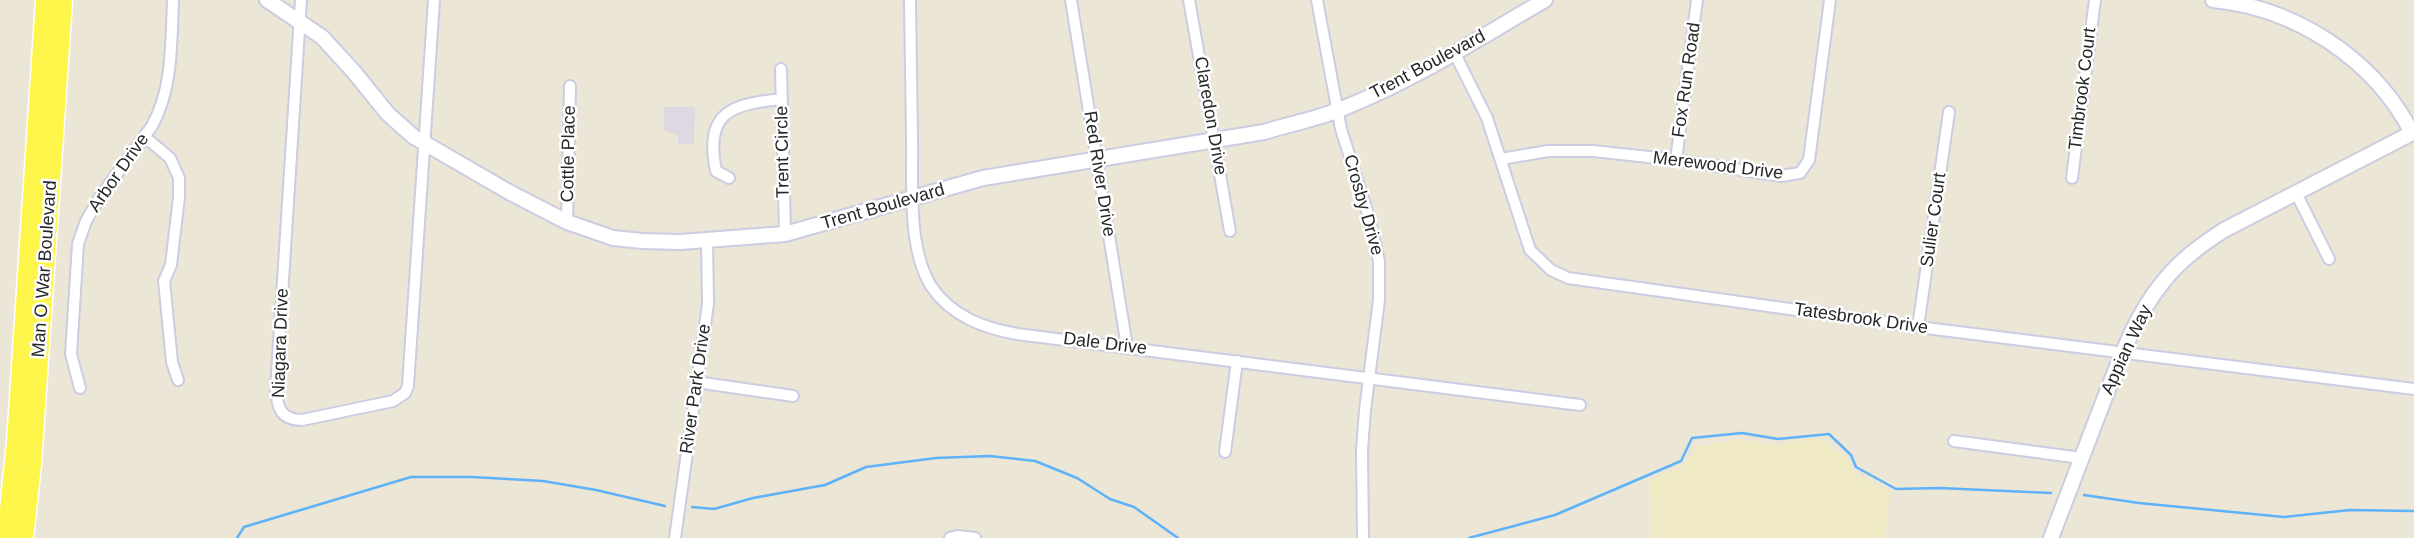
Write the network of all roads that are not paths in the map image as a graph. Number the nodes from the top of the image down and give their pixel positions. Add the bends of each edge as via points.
1 (44, 0) edge
2 (63, 0) edge
3 (173, 0) edge
4 (267, 0) edge
5 (301, 0) edge
6 (434, 0) edge
7 (910, 0) edge
8 (1071, 0) edge
9 (1189, 0) edge
10 (1317, 0) edge
11 (1545, 0) edge
12 (1697, 0) edge
13 (1830, 0) edge
14 (2095, 0) edge
15 (2213, 0) edge
16 (300, 21) junction
17 (1454, 52) junction
18 (781, 69) dead end
19 (570, 86) dead end
20 (782, 99) junction
21 (1338, 111) junction
22 (1949, 112) dead end
23 (2413, 134) edge
24 (145, 137) junction
25 (1214, 139) junction
26 (425, 144) junction
27 (1096, 159) junction
28 (1502, 159) junction
29 (1676, 160) junction
30 (729, 178) dead end
31 (2072, 178) dead end
32 (2295, 193) junction
33 (914, 198) junction
34 (567, 222) junction
35 (1230, 231) dead end
36 (785, 234) junction
37 (707, 239) junction
38 (2329, 258) dead end
39 (1919, 327) junction
40 (1127, 347) junction
41 (2123, 353) junction
42 (1237, 361) junction
43 (1370, 378) junction
44 (178, 380) dead end
45 (696, 382) junction
46 (80, 388) dead end
47 (2414, 389) edge
48 (793, 396) dead end
49 (1580, 405) dead end
50 (1954, 441) dead end
51 (1225, 452) dead end
52 (2081, 458) junction
53 (6, 538) edge
54 (24, 538) edge
55 (675, 538) edge
56 (950, 538) edge
57 (975, 538) edge
58 (1363, 538) edge
59 (2051, 538) edge

1 - 53 main road, Man O War Boulevard
2 - 54 main road, Man O War Boulevard via 33,464
3 - 24 street, Arbor Drive via 165,97
4 - 16 street, Trent Boulevard
5 - 16 street, Niagara Drive
6 - 26 street, Niagara Drive
7 - 33 street, Dale Drive
8 - 27 street, Red River Drive
9 - 25 street, Claredon Drive
10 - 21 street, Crosby Drive
11 - 17 street, Trent Boulevard
12 - 29 street, Fox Run Road
13 - 29 street, Merewood Drive via 1805,168 1781,176
14 - 31 street, Timbrook Court
15 - 23 street via 2236,2 2286,19 2329,40 2372,75
16 - 26 street, Trent Boulevard via 322,37 388,114
16 - 26 street, Niagara Drive via 276,389 277,404 286,417 302,420 393,401 405,393
17 - 21 street, Trent Boulevard
17 - 28 street, Tatesbrook Drive
18 - 20 street, Trent Circle
19 - 34 street, Cottle Place
20 - 30 street via 749,102 721,118 714,129 714,161 716,171
20 - 36 street, Trent Circle
21 - 25 street, Trent Boulevard
21 - 43 street, Crosby Drive via 1379,261
22 - 39 street, Sulier Court
23 - 32 street, Appian Way
24 - 44 street via 170,158 178,178 171,264 164,281
24 - 46 street, Arbor Drive via 100,197 78,244 71,354
25 - 27 street, Trent Boulevard
25 - 35 street, Claredon Drive
26 - 34 street, Trent Boulevard
27 - 33 street, Trent Boulevard via 983,178
27 - 40 street, Red River Drive
28 - 29 street, Merewood Drive via 1568,150
28 - 39 street, Tatesbrook Drive via 1530,250 1551,270 1568,278
32 - 38 street
32 - 41 street, Appian Way via 2224,230 2176,267 2152,296
33 - 36 street, Trent Boulevard
33 - 40 street, Dale Drive via 922,268 940,297 962,316 1017,334
34 - 37 street, Trent Boulevard via 613,238 642,242
36 - 37 street, Trent Boulevard
37 - 45 street, River Park Drive via 708,303
39 - 41 street, Tatesbrook Drive
40 - 42 street, Dale Drive
41 - 47 street, Tatesbrook Drive
41 - 52 street, Appian Way
42 - 43 street, Dale Drive
42 - 51 street
43 - 49 street, Dale Drive
43 - 58 street, Crosby Drive via 1362,450
45 - 48 street
45 - 55 street, River Park Drive
50 - 52 street
52 - 59 street, Appian Way
56 - 57 street

